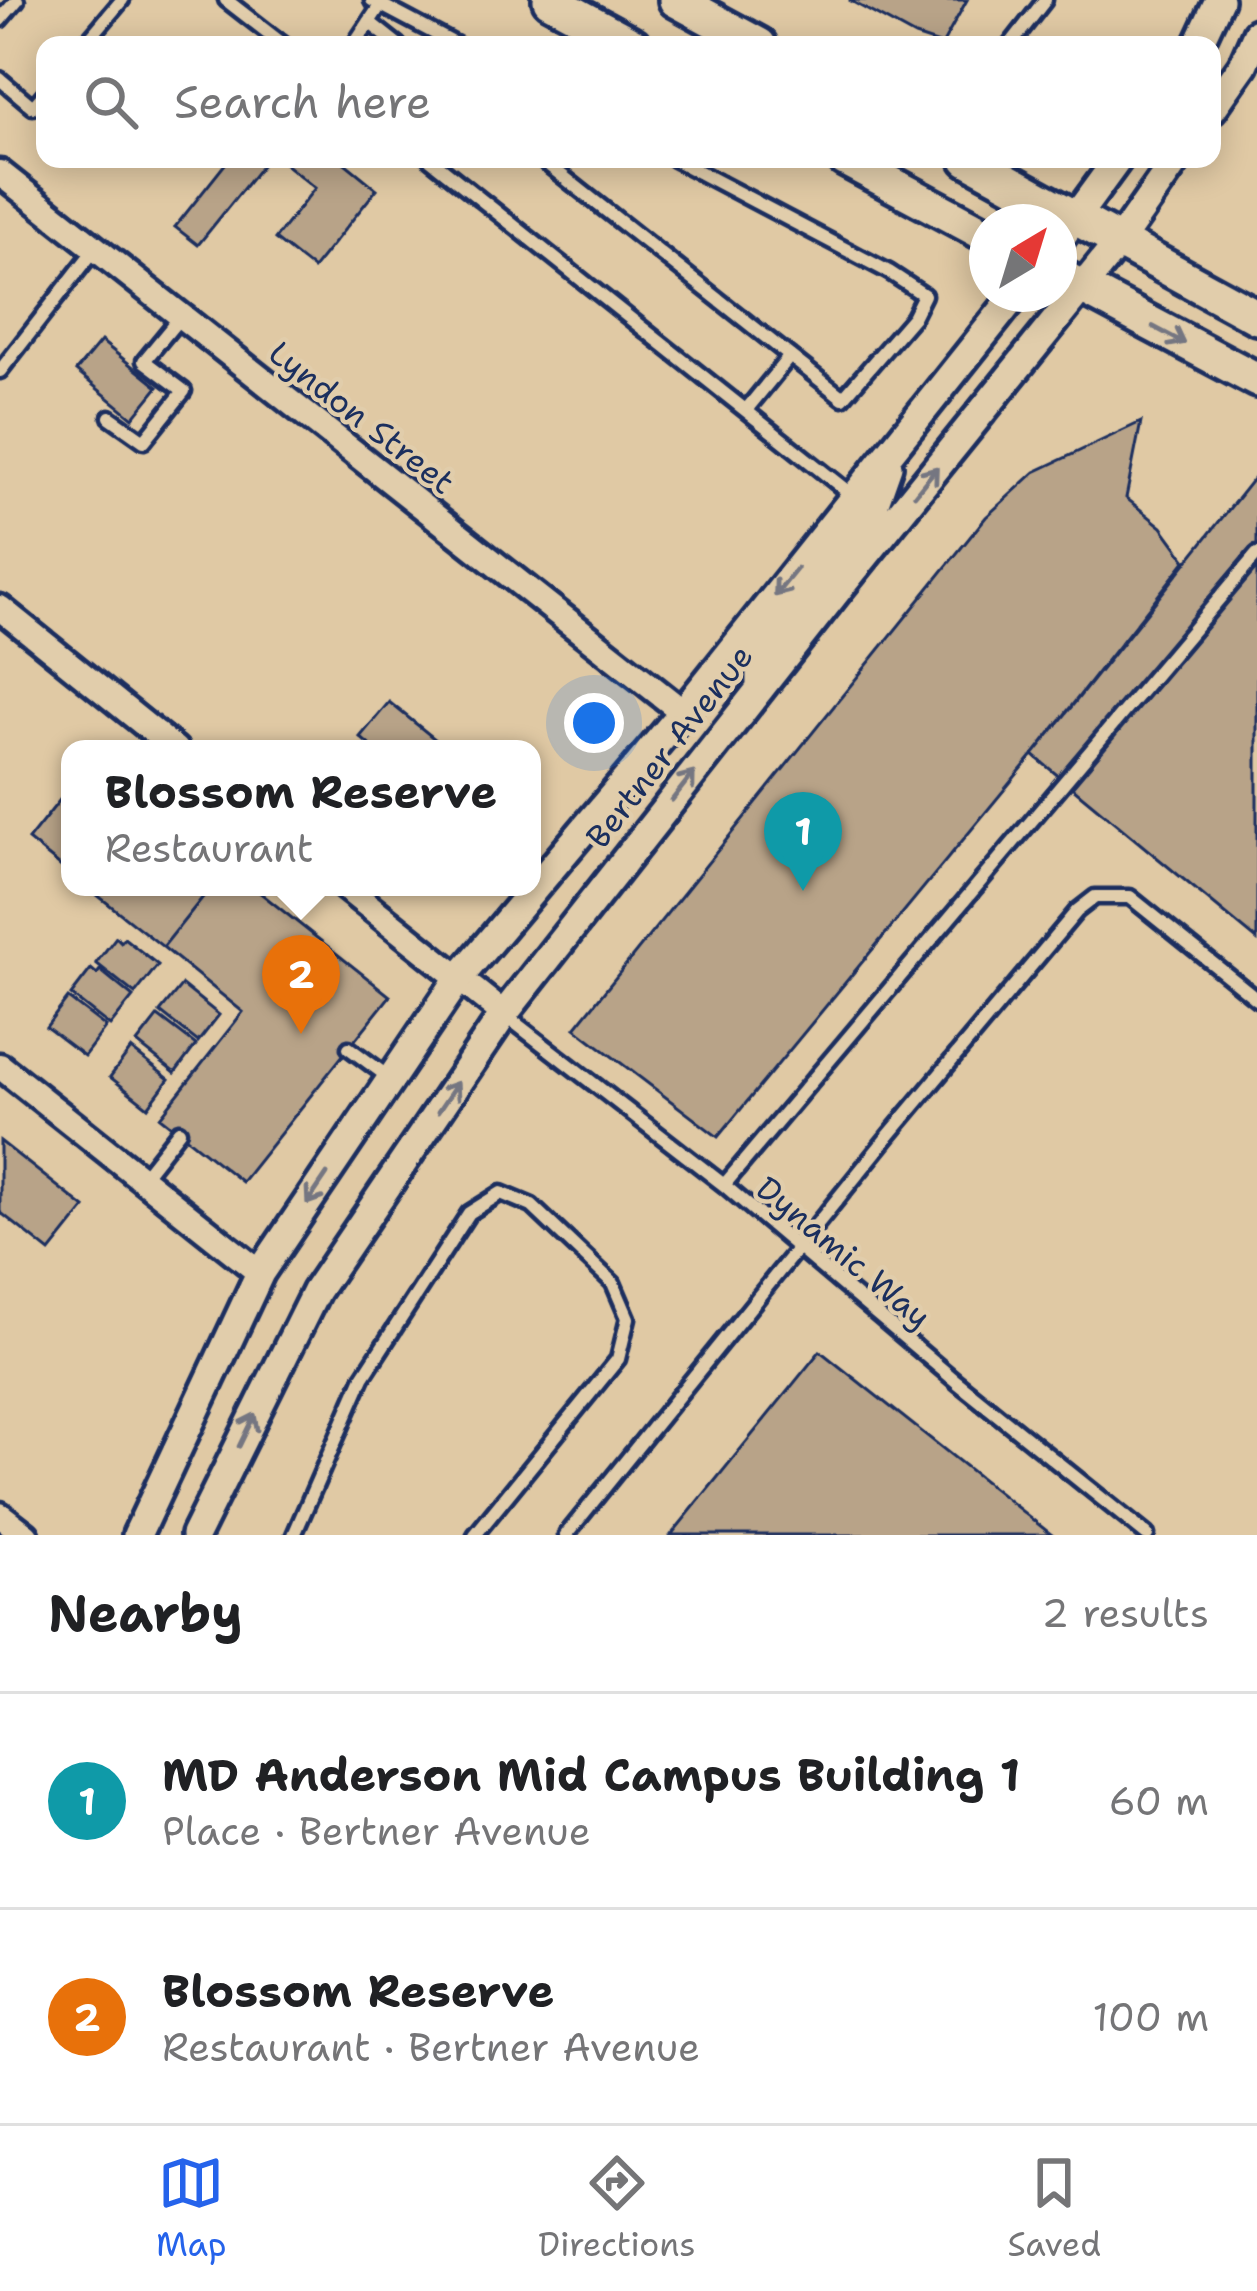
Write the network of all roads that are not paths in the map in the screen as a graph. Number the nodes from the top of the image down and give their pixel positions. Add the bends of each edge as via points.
1 (17, 0) edge
2 (122, 0) edge
3 (226, 0) edge
4 (550, 0) edge
5 (676, 0) edge
6 (1045, 0) edge
7 (1219, 0) edge
8 (379, 2) edge
9 (0, 20) edge
10 (369, 22) junction
11 (1257, 33) edge
12 (92, 36) edge
13 (272, 36) edge
14 (360, 36) edge
15 (387, 36) edge
16 (441, 36) edge
17 (616, 36) edge
18 (742, 36) edge
19 (1017, 36) edge
20 (1203, 36) edge
21 (2, 85) edge
22 (1221, 96) edge
23 (36, 104) edge
24 (441, 168) edge
25 (552, 168) edge
26 (691, 168) edge
27 (862, 168) edge
28 (981, 168) edge
29 (1111, 168) edge
30 (1171, 168) edge
31 (0, 173) edge
32 (1032, 204) edge
33 (1077, 215) edge
34 (969, 225) edge
35 (1077, 232) edge
36 (1118, 243) junction
37 (96, 248) junction
38 (1077, 276) edge
39 (1077, 284) edge
40 (1002, 312) edge
41 (1047, 312) edge
42 (181, 316) junction
43 (1257, 317) edge
44 (790, 356) junction
45 (0, 371) edge
46 (1257, 380) edge
47 (746, 410) junction
48 (110, 417) dead end
49 (895, 445) junction
50 (854, 496) junction
51 (1257, 554) edge
52 (0, 608) edge
53 (760, 688) junction
54 (682, 712) junction
55 (164, 740) edge
56 (541, 880) edge
57 (356, 896) edge
58 (528, 896) edge
59 (459, 978) junction
60 (1257, 999) edge
61 (504, 1014) junction
62 (349, 1048) dead end
63 (0, 1066) edge
64 (391, 1079) junction
65 (179, 1131) dead end
66 (141, 1179) junction
67 (724, 1186) junction
68 (797, 1249) junction
69 (260, 1273) junction
70 (0, 1515) edge
71 (26, 1535) edge
72 (137, 1535) edge
73 (195, 1535) edge
74 (294, 1535) edge
75 (475, 1535) edge
76 (566, 1535) edge
77 (1148, 1535) edge

1 - 9 lane
2 - 12 lane
3 - 13 lane
4 - 17 main road
5 - 18 main road
6 - 19 lane
7 - 20 street
8 - 10 lane
8 - 16 lane
10 - 14 lane
10 - 15 lane
11 - 22 street
21 - 23 lane
24 - 47 lane
25 - 44 lane
26 - 44 lane via 924,296 843,398
27 - 34 main road
28 - 32 main road
29 - 33 street
30 - 36 street, Bertner Avenue
31 - 37 street, Lyndon Street
35 - 36 main road
36 - 38 street, Bertner Avenue
36 - 43 main road
37 - 42 street, Lyndon Street
37 - 45 lane
39 -> 46 main road
40 - 49 street, Bertner Avenue
53 -> 41 street, Bertner Avenue
42 - 48 lane via 144,361 184,392 144,442
42 - 54 street, Lyndon Street
44 - 47 lane
47 - 50 lane
49 - 50 street, Bertner Avenue
49 - 53 street via 872,511 760,652
50 -> 54 street, Bertner Avenue
51 - 67 lane
52 - 55 street
61 -> 53 street, Bertner Avenue
54 - 56 street, Bertner Avenue
57 - 59 street
58 - 59 street, Bertner Avenue
59 - 61 street
59 - 64 street, Bertner Avenue
60 - 68 lane via 1130,897 1095,897
61 - 67 lane, Dynamic Way
73 -> 61 street, Bertner Avenue via 316,1291
62 - 64 lane
63 - 66 street
64 -> 69 street, Bertner Avenue
65 - 66 lane
66 - 69 street
67 - 68 lane, Dynamic Way
68 - 76 lane
68 - 77 lane, Dynamic Way
69 - 72 street, Bertner Avenue
70 - 71 street
74 - 75 lane via 363,1377 469,1214 501,1193 532,1206 614,1283 628,1318 618,1358

